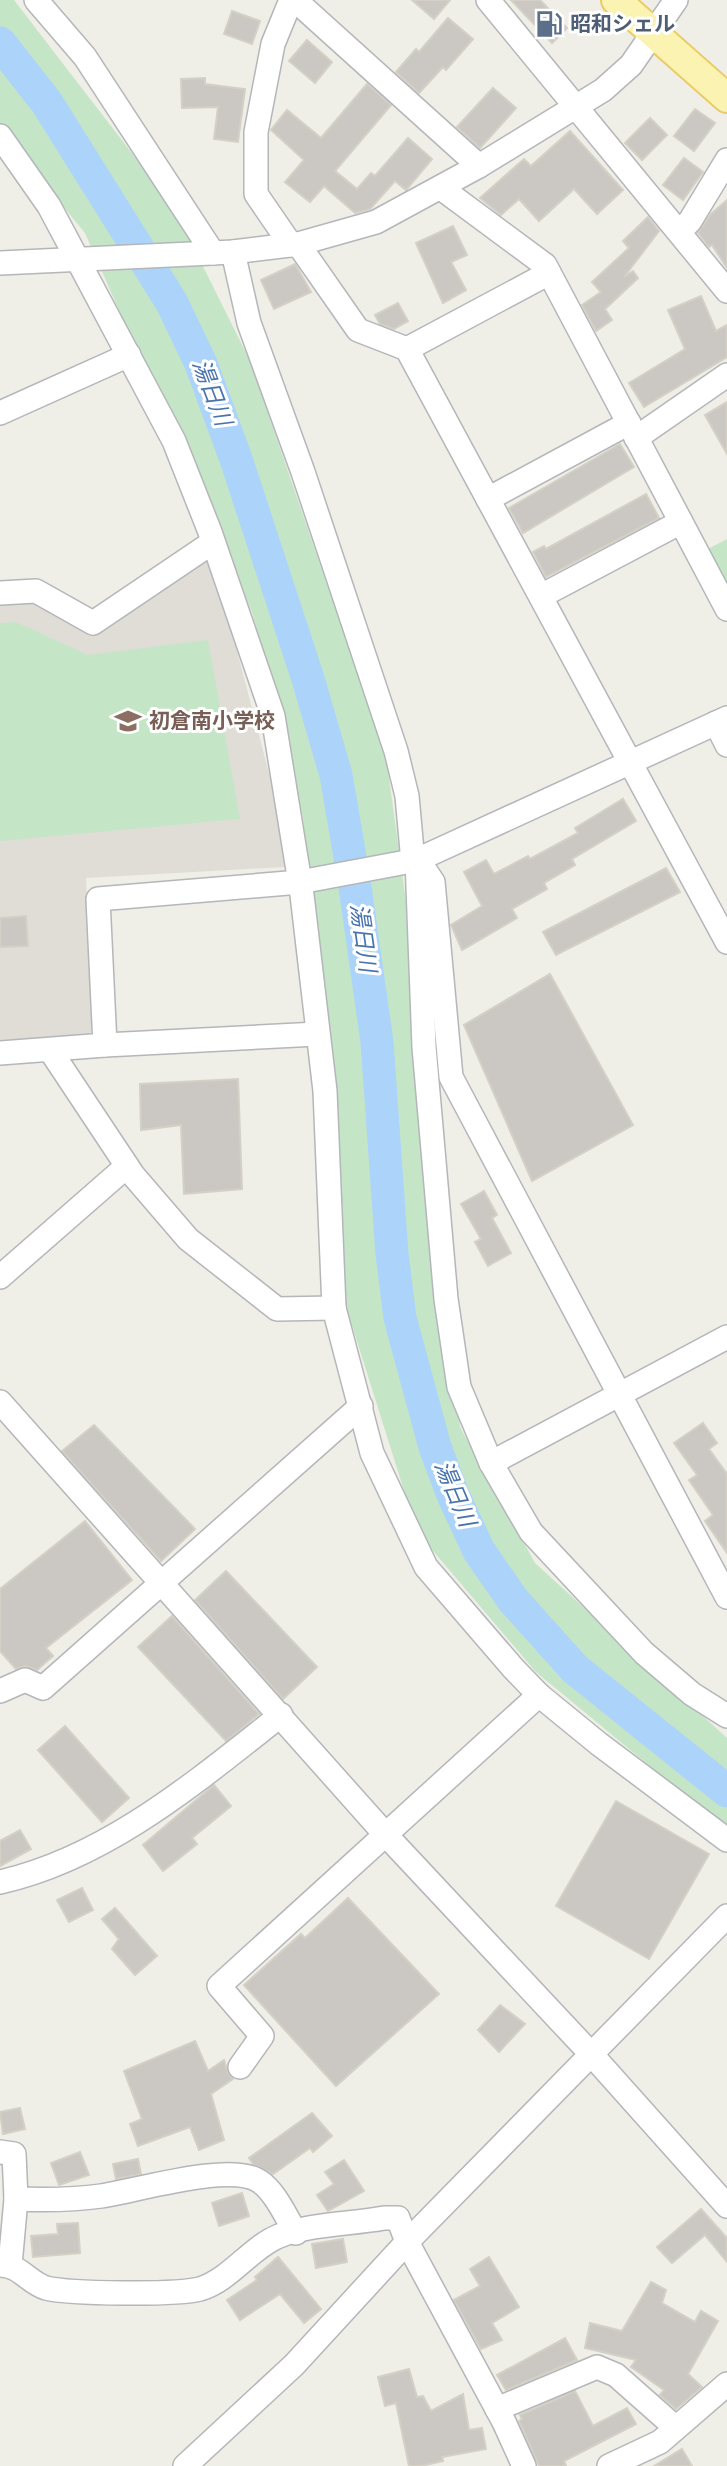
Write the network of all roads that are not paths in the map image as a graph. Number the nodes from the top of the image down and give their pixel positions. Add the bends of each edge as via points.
1 (36, 0) edge
2 (293, 0) edge
3 (488, 0) edge
4 (616, 0) edge
5 (676, 0) edge
6 (655, 33) junction
7 (727, 98) edge
8 (576, 106) junction
9 (0, 136) edge
10 (727, 160) edge
11 (479, 166) junction
12 (441, 188) junction
13 (680, 231) junction
14 (294, 244) junction
15 (217, 253) junction
16 (82, 259) junction
17 (0, 263) edge
18 (549, 273) junction
19 (727, 291) edge
20 (408, 349) junction
21 (129, 355) junction
22 (727, 375) edge
23 (0, 413) edge
24 (633, 431) junction
25 (488, 499) junction
26 (681, 522) junction
27 (214, 542) junction
28 (0, 593) edge
29 (541, 597) junction
30 (727, 609) edge
31 (721, 721) edge
32 (727, 744) edge
33 (631, 763) junction
34 (412, 861) junction
35 (306, 880) junction
36 (727, 942) edge
37 (317, 1034) junction
38 (105, 1045) junction
39 (50, 1051) junction
40 (0, 1053) edge
41 (127, 1166) junction
42 (0, 1277) edge
43 (334, 1308) junction
44 (727, 1337) edge
45 (619, 1395) junction
46 (0, 1402) edge
47 (361, 1406) junction
48 (491, 1463) junction
49 (162, 1582) junction
50 (727, 1597) edge
51 (0, 1690) edge
52 (539, 1695) junction
53 (281, 1715) junction
54 (727, 1716) edge
55 (385, 1835) junction
56 (727, 1840) edge
57 (0, 1882) edge
58 (727, 1916) edge
59 (592, 2055) junction
60 (240, 2067) dead end
61 (0, 2152) edge
62 (16, 2199) junction
63 (727, 2206) edge
64 (296, 2233) junction
65 (408, 2242) junction
66 (5, 2265) edge
67 (727, 2384) edge
68 (497, 2409) junction
69 (676, 2428) junction
70 (185, 2466) edge
71 (524, 2466) edge
72 (609, 2466) edge

1 - 15 street via 85,57
2 - 11 street
2 - 14 street via 273,44 256,132 256,194
3 - 8 street
4 - 6 main road
5 - 6 street
6 - 7 main road
6 - 8 street via 631,65
8 - 11 street
8 - 13 street
9 - 16 street
10 - 13 street
11 - 12 street
12 - 14 street via 376,222
12 - 18 street via 545,265
13 - 19 street
14 - 15 street
14 - 20 street via 358,330
15 - 16 street
15 - 34 street via 249,323 396,751 407,796
16 - 17 street
16 - 21 street
18 - 20 street
18 - 24 street
20 - 25 street
21 - 23 street
21 - 27 street via 174,442
22 - 24 street
24 - 25 street
24 - 26 street
25 - 29 street
26 - 29 street
26 - 30 street
27 - 28 street via 93,623 36,591
27 - 35 street via 273,716
29 - 33 street
31 - 32 street
31 - 33 street
33 - 34 street
33 - 36 street
34 - 35 street
34 - 45 street via 433,882 451,1077
34 - 48 street via 446,1299 460,1387
35 - 37 street
35 - 38 street via 98,898
37 - 38 street
37 - 43 street via 325,1091
38 - 39 street
39 - 40 street
39 - 41 street
41 - 42 street
41 - 43 street via 188,1239 277,1309
43 - 47 street
44 - 45 street
45 - 48 street
45 - 50 street
46 - 49 street
47 - 49 street
47 - 52 street via 373,1453 426,1567
48 - 54 street via 531,1532 588,1596 644,1653 692,1694
49 - 51 street via 43,1688 25,1680
49 - 53 street
52 - 55 street
52 - 56 street
53 - 55 street
53 - 57 street via 194,1784 81,1855
55 - 59 street
55 - 60 street via 219,1986 262,2036
58 - 59 street
59 - 63 street
59 - 65 street
61 - 62 street via 14,2154
62 - 64 street via 101,2196 163,2183 246,2175 260,2181
62 - 66 street
64 - 65 street via 398,2218
64 - 66 street via 254,2249 217,2282 199,2289 145,2293 45,2288
65 - 68 street
65 - 70 street via 294,2365
67 - 69 street
68 - 69 street via 597,2367 616,2375
68 - 71 street
69 - 72 street via 660,2442

